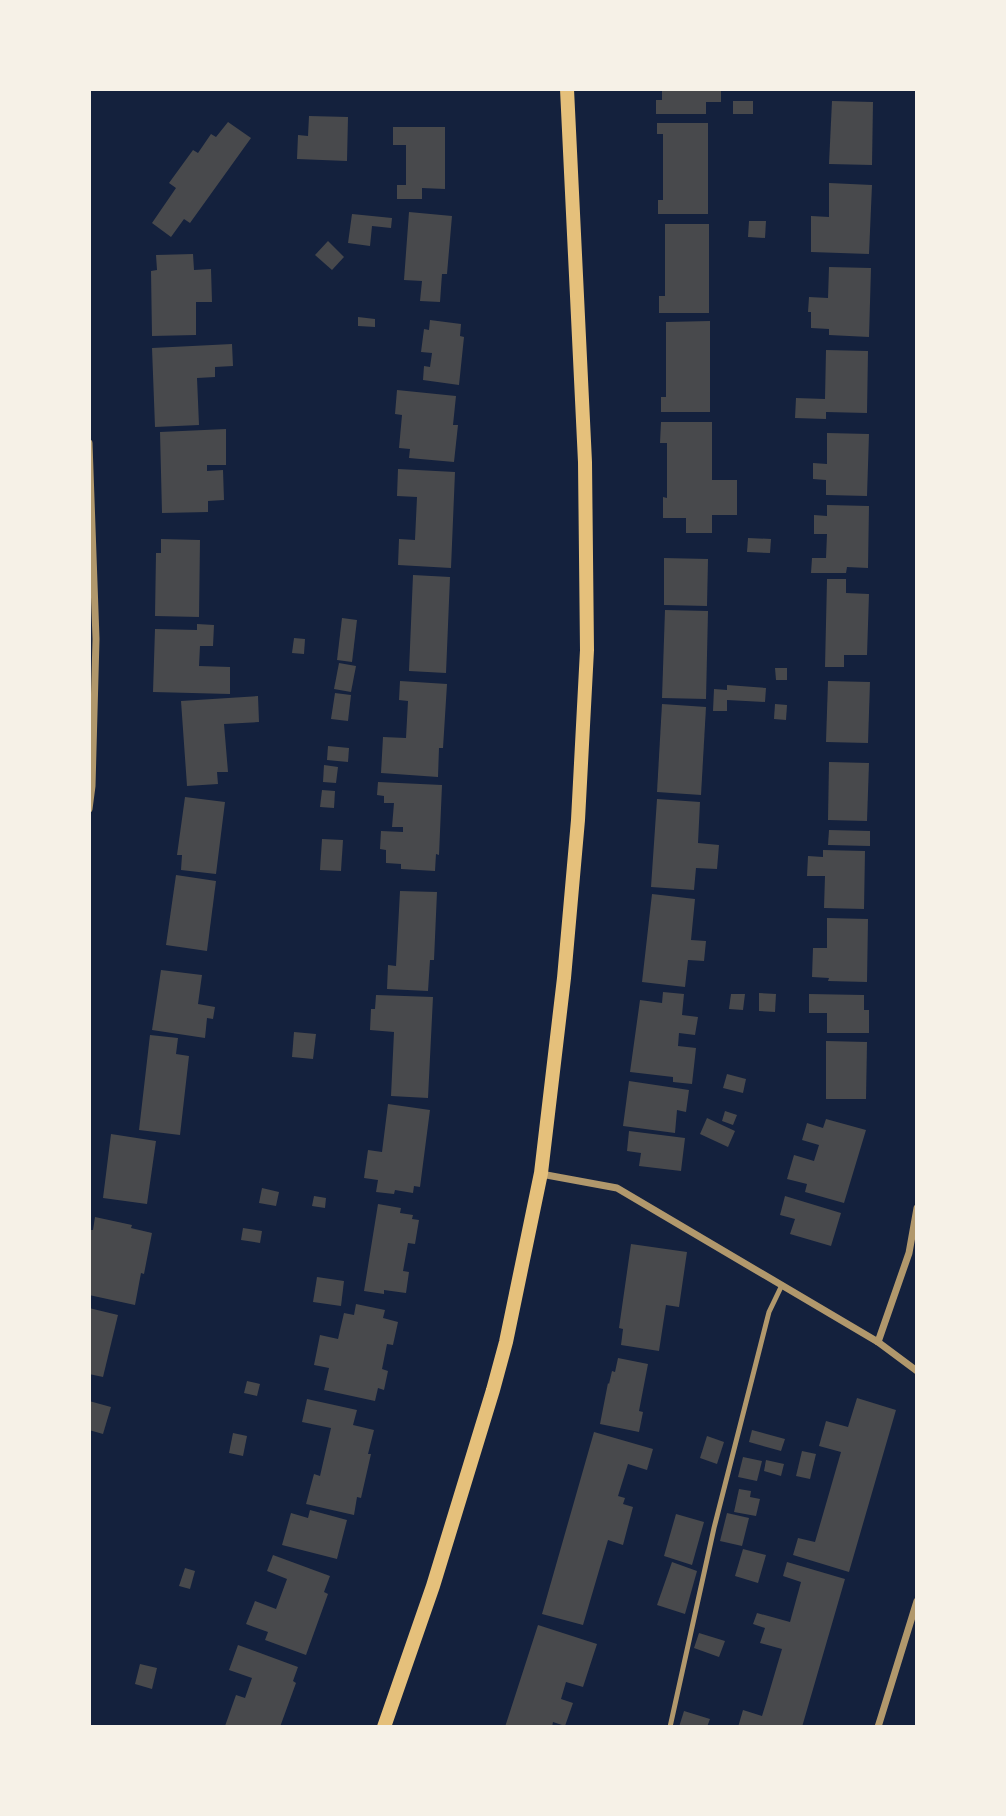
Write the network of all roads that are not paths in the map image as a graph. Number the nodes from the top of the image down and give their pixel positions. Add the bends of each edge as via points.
1 (567, 89) edge
2 (89, 443) edge
3 (89, 809) edge
4 (541, 1174) junction
5 (917, 1208) edge
6 (782, 1285) junction
7 (877, 1342) junction
8 (917, 1371) edge
9 (917, 1601) edge
10 (384, 1727) edge
11 (670, 1727) edge
12 (878, 1727) edge

1 - 4 main road via 585,462 587,649 576,847
2 - 3 street via 96,639
4 - 6 street via 617,1188
4 - 10 main road via 493,1390
5 - 7 street via 909,1252
6 - 7 street
6 - 11 lane via 769,1312 714,1528
7 - 8 street
9 - 12 street

